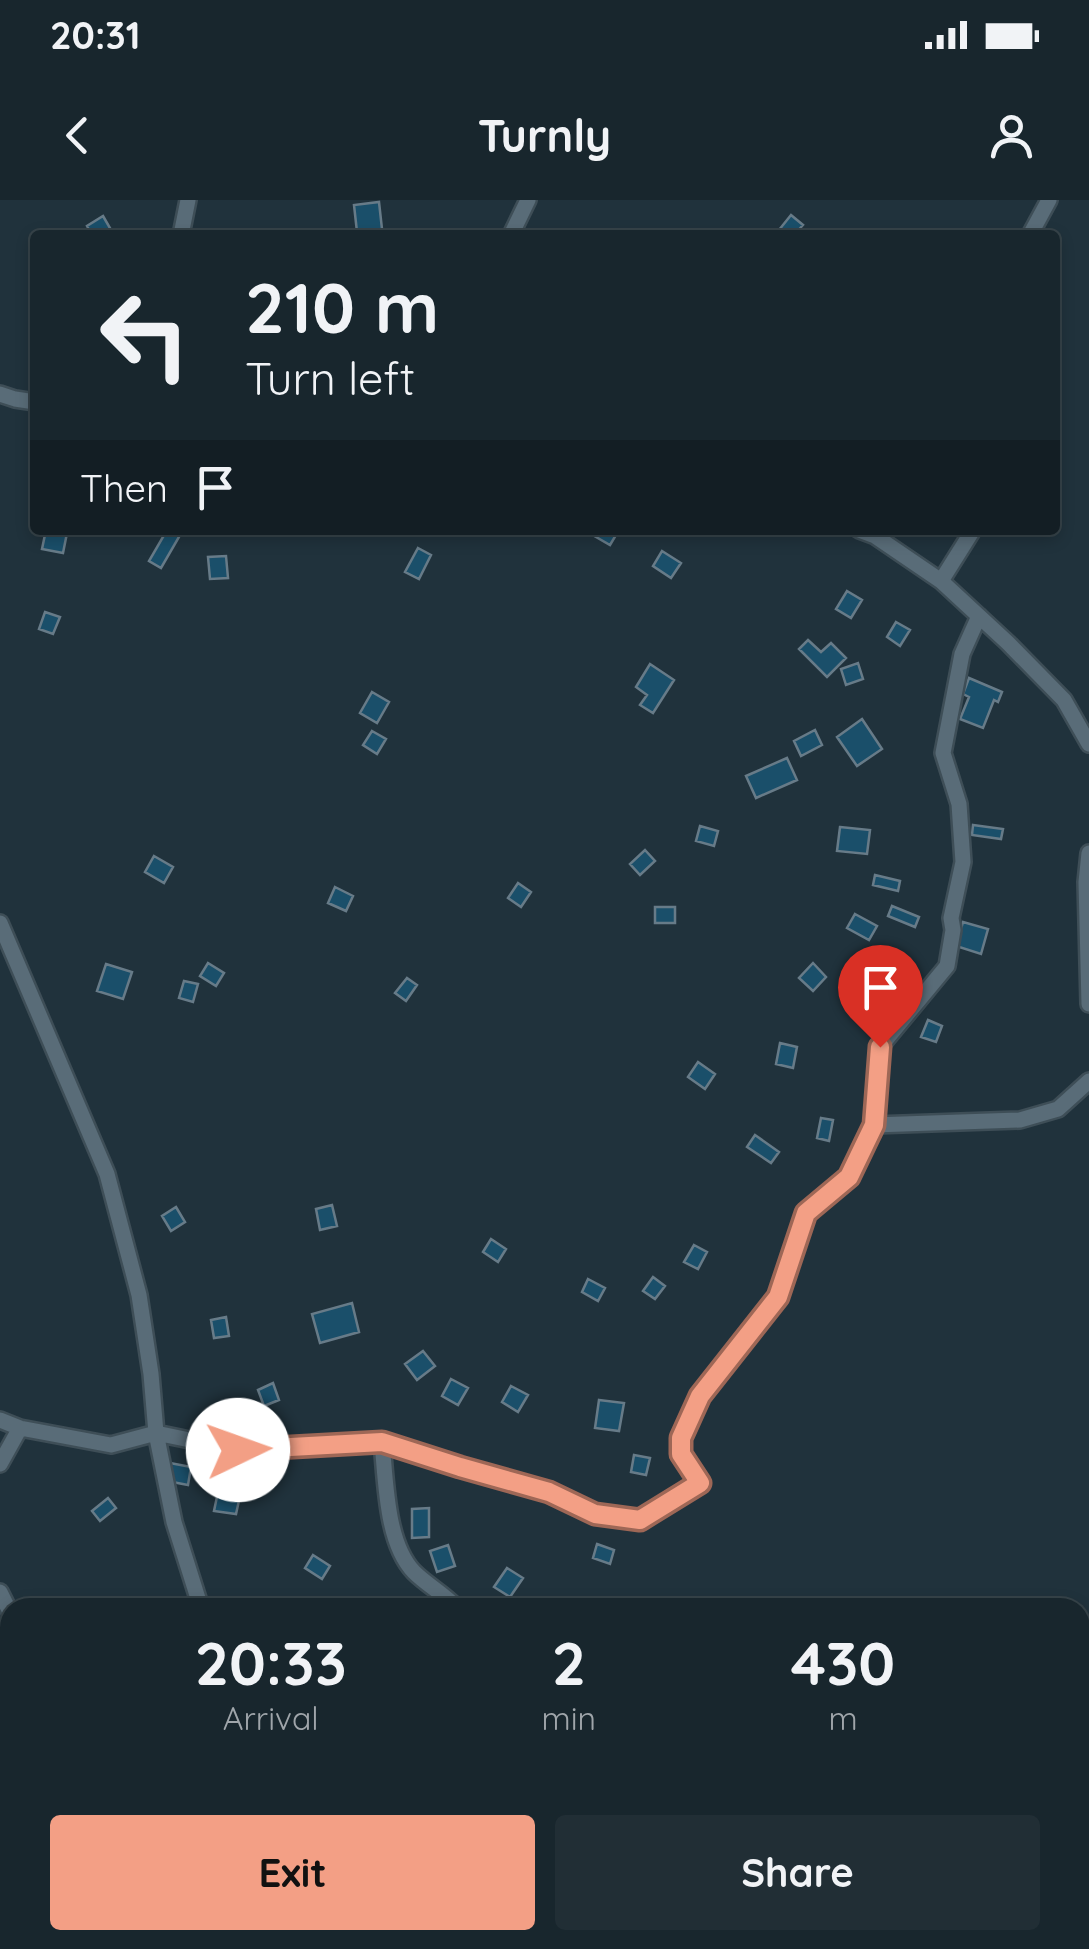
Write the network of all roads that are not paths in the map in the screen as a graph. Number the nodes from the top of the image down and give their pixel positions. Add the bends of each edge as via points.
1 (188, 200) edge
2 (528, 200) edge
3 (1049, 200) edge
4 (182, 230) edge
5 (514, 230) edge
6 (1033, 230) edge
7 (0, 394) edge
8 (30, 401) edge
9 (872, 535) edge
10 (970, 535) edge
11 (942, 581) junction
12 (979, 616) junction
13 (1089, 744) edge
14 (1089, 853) edge
15 (0, 923) edge
16 (1089, 1004) edge
17 (1089, 1081) edge
18 (874, 1125) junction
19 (0, 1420) edge
20 (20, 1428) junction
21 (156, 1434) junction
22 (382, 1442) junction
23 (0, 1464) edge
24 (198, 1598) edge
25 (445, 1598) edge

1 - 4 street
2 - 5 street
3 - 6 street
7 - 8 street
9 - 11 street
10 - 11 street
11 - 12 street
12 - 13 street via 1053,688
12 - 18 street via 962,654 943,753 959,804 963,862 948,966 880,1047
14 - 16 street
15 - 21 street via 107,1174 139,1294
17 - 18 street via 1058,1110 1020,1120
18 - 22 street via 849,1177 806,1213 778,1297 700,1396 681,1454 700,1483 640,1520 595,1514 549,1492
19 - 20 street
20 - 21 street via 111,1445
20 - 23 street
21 - 22 street via 238,1450
21 - 24 street
22 - 25 street via 400,1555

